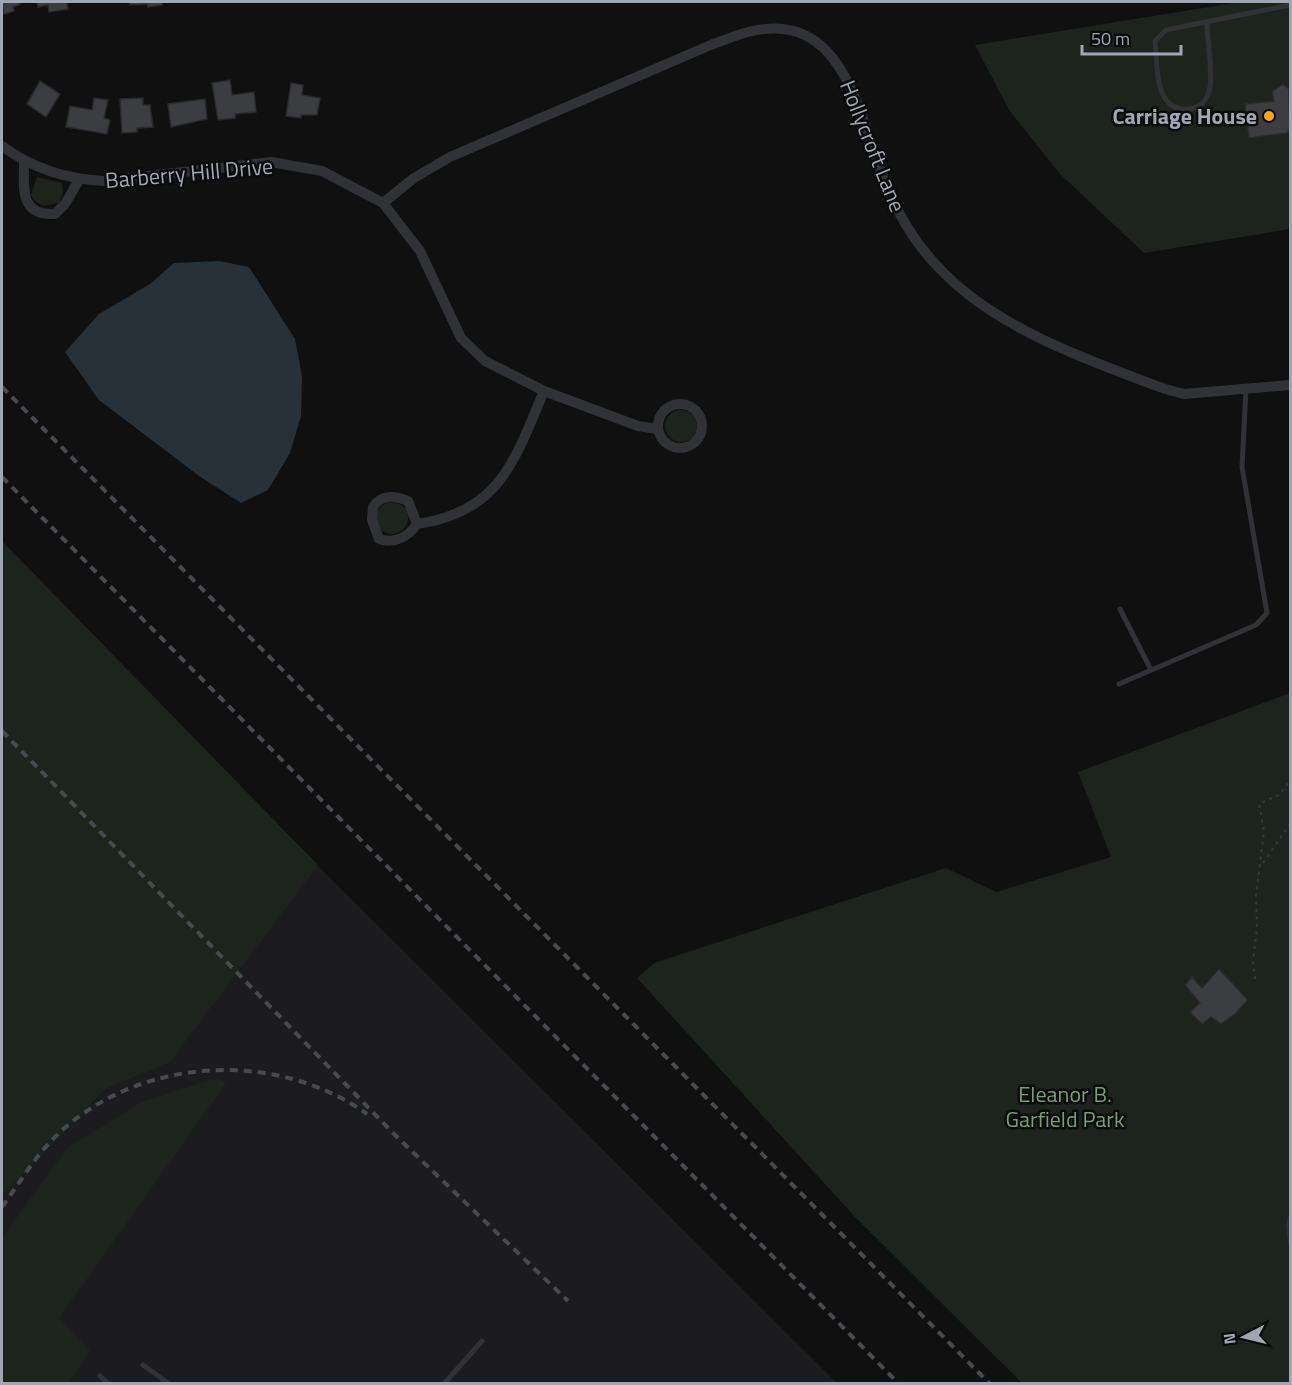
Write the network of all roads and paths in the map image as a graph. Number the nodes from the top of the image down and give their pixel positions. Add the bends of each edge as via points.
1 (1290, 5) edge
2 (1207, 23) junction
3 (2, 146) edge
4 (24, 162) junction
5 (79, 180) junction
6 (383, 203) junction
7 (1290, 385) edge
8 (1246, 389) junction
9 (544, 391) junction
10 (657, 429) junction
11 (417, 525) junction
12 (1120, 609) dead end
13 (1151, 670) junction
14 (1119, 684) dead end
15 (1290, 781) edge
16 (1290, 824) edge
17 (1261, 865) junction
18 (1255, 979) dead end
19 (482, 1341) dead end
20 (143, 1365) dead end
21 (100, 1376) dead end
22 (109, 1383) edge
23 (169, 1383) edge
24 (444, 1383) edge

1 - 2 lane
2 - 2 lane via 1166,30 1155,41 1161,95 1173,108 1191,109 1204,103 1210,89
3 - 4 street, Barberry Hill Drive
4 - 5 street, Barberry Hill Drive
4 - 5 street, Barberry Hill Drive via 27,202 45,215 60,209
5 - 6 street, Barberry Hill Drive via 105,181 271,162 322,171
6 - 8 street, Hollycroft Lane via 414,178 450,158 713,44 749,32 778,29 803,34 827,48 850,84 904,222 944,274 986,309 1022,329 1165,389 1184,394
6 - 9 street, Barberry Hill Drive via 420,251 461,338 485,361
7 - 8 street, Hollycroft Lane
8 - 13 lane via 1242,467 1267,613 1256,625
9 - 10 street, Barberry Hill Drive via 638,426
9 - 11 street via 513,465 489,493 458,515
10 - 10 street, Barberry Hill Drive via 667,444 677,448 693,446 701,432 701,416 688,404 667,408 660,415
11 - 11 street via 399,540 379,539 372,520 373,507 383,498 408,501
12 - 13 lane
13 - 14 lane
15 - 17 path via 1279,795 1259,804 1264,831
16 - 17 path
17 - 18 path via 1256,896
19 - 24 lane
20 - 23 lane
21 - 22 lane

